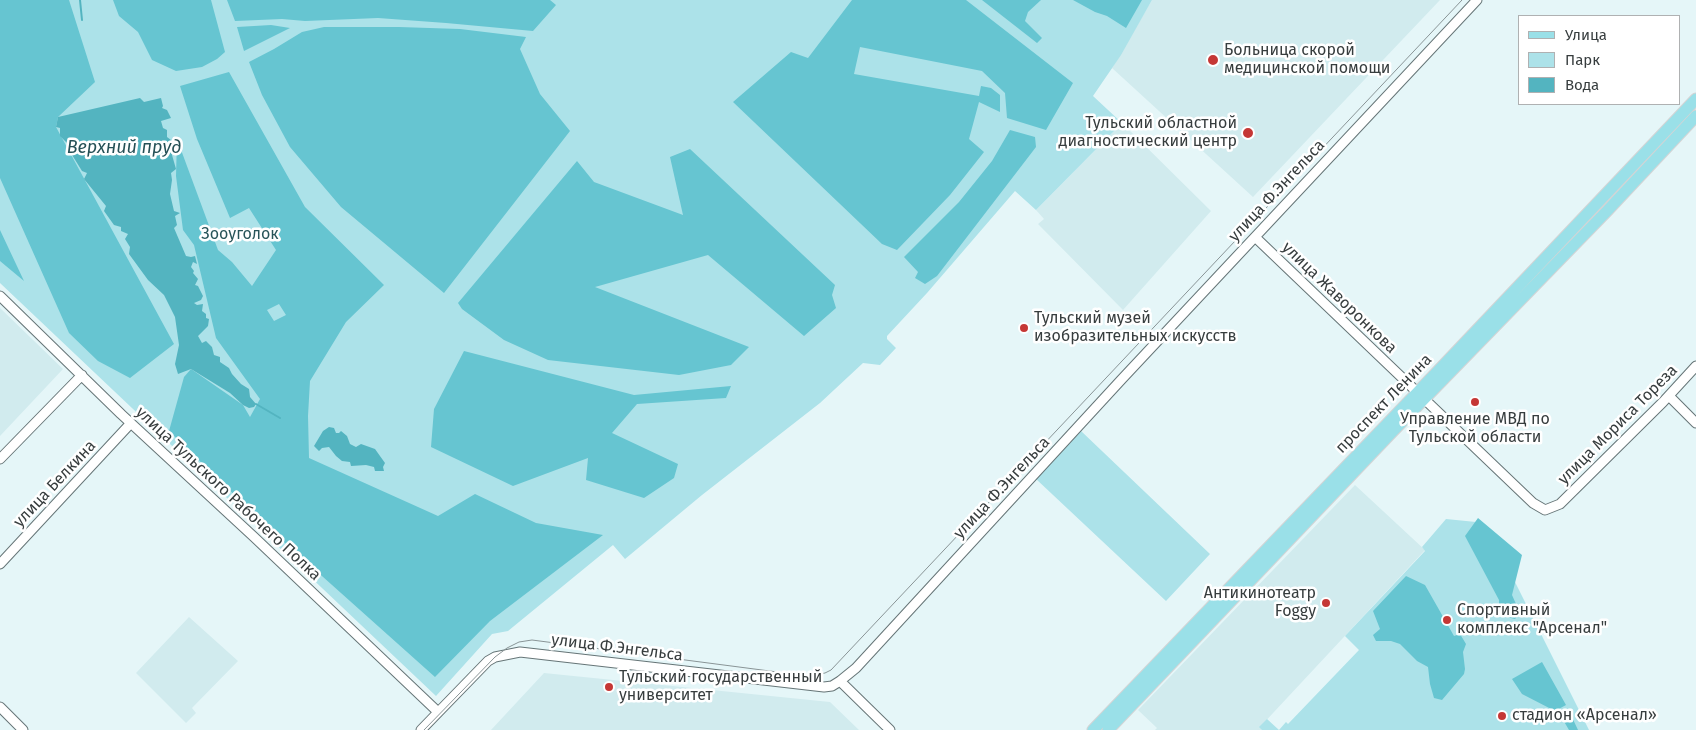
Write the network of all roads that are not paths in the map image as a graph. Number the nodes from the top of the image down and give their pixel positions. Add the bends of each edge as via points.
1 (1477, 0) edge
2 (1696, 99) edge
3 (1696, 116) edge
4 (1255, 237) junction
5 (0, 296) edge
6 (1696, 366) edge
7 (82, 375) junction
8 (1420, 396) junction
9 (1669, 396) junction
10 (131, 423) junction
11 (1696, 424) edge
12 (0, 459) edge
13 (1560, 504) joint
14 (0, 564) edge
15 (840, 681) junction
16 (1, 711) edge
17 (438, 712) junction
18 (23, 730) edge
19 (421, 730) edge
20 (890, 730) edge
21 (1093, 730) edge
22 (1108, 730) edge

1 - 4 street, улица Ф.Энгельса
2 - 8 main road, проспект Ленина
3 - 8 main road, проспект Ленина via 1607,211
4 - 8 street, улица Жаворонкова
4 - 15 street, улица Ф.Энгельса via 856,668
5 - 7 street, улица Тульского Рабочего Полка
6 - 9 street, улица Мориса Тореза
7 - 10 street, улица Тульского Рабочего Полка
7 - 12 street
8 - 13 street, улица Жаворонкова via 1539,507 1545,510
8 - 21 main road, проспект Ленина
8 - 22 main road, проспект Ленина
9 - 11 street
9 - 13 street, улица Мориса Тореза
10 - 14 street, улица Белкина
10 - 17 street, улица Тульского Рабочего Полка
15 - 17 street, улица Ф.Энгельса via 824,687 520,652 488,661
15 - 20 street
16 - 18 street
17 - 19 street, улица Ф.Энгельса

